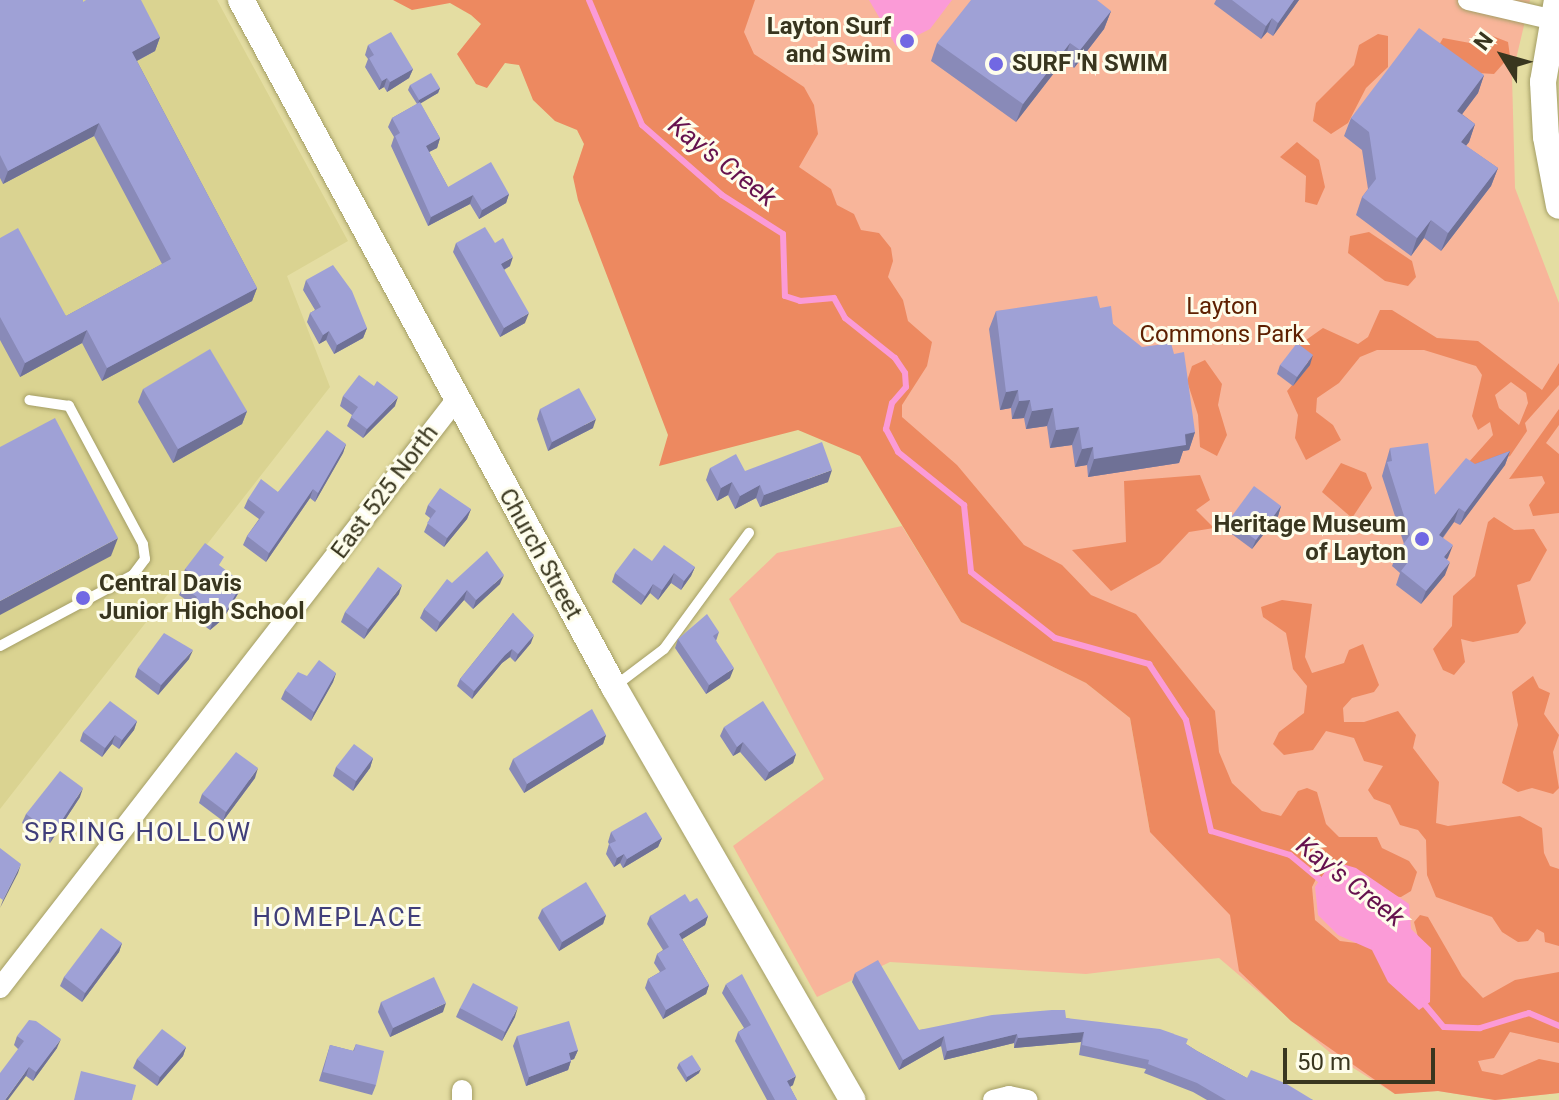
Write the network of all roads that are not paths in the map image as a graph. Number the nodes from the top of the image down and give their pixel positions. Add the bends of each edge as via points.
1 (241, 0) edge
2 (1468, 0) edge
3 (1553, 9) edge
4 (1559, 206) edge
5 (29, 400) dead end
6 (455, 401) junction
7 (749, 533) dead end
8 (0, 646) edge
9 (614, 687) junction
10 (0, 988) edge
11 (852, 1100) edge
12 (993, 1100) edge
13 (1028, 1100) edge

1 - 6 street, Church Street
2 - 3 street
3 - 4 street via 1543,82 1546,137
5 - 8 lane via 69,406 143,544 145,559 133,575
6 - 9 street, Church Street
6 - 10 street, East 525 North
7 - 9 lane via 664,649 645,669
9 - 11 street, Church Street
12 - 13 street

